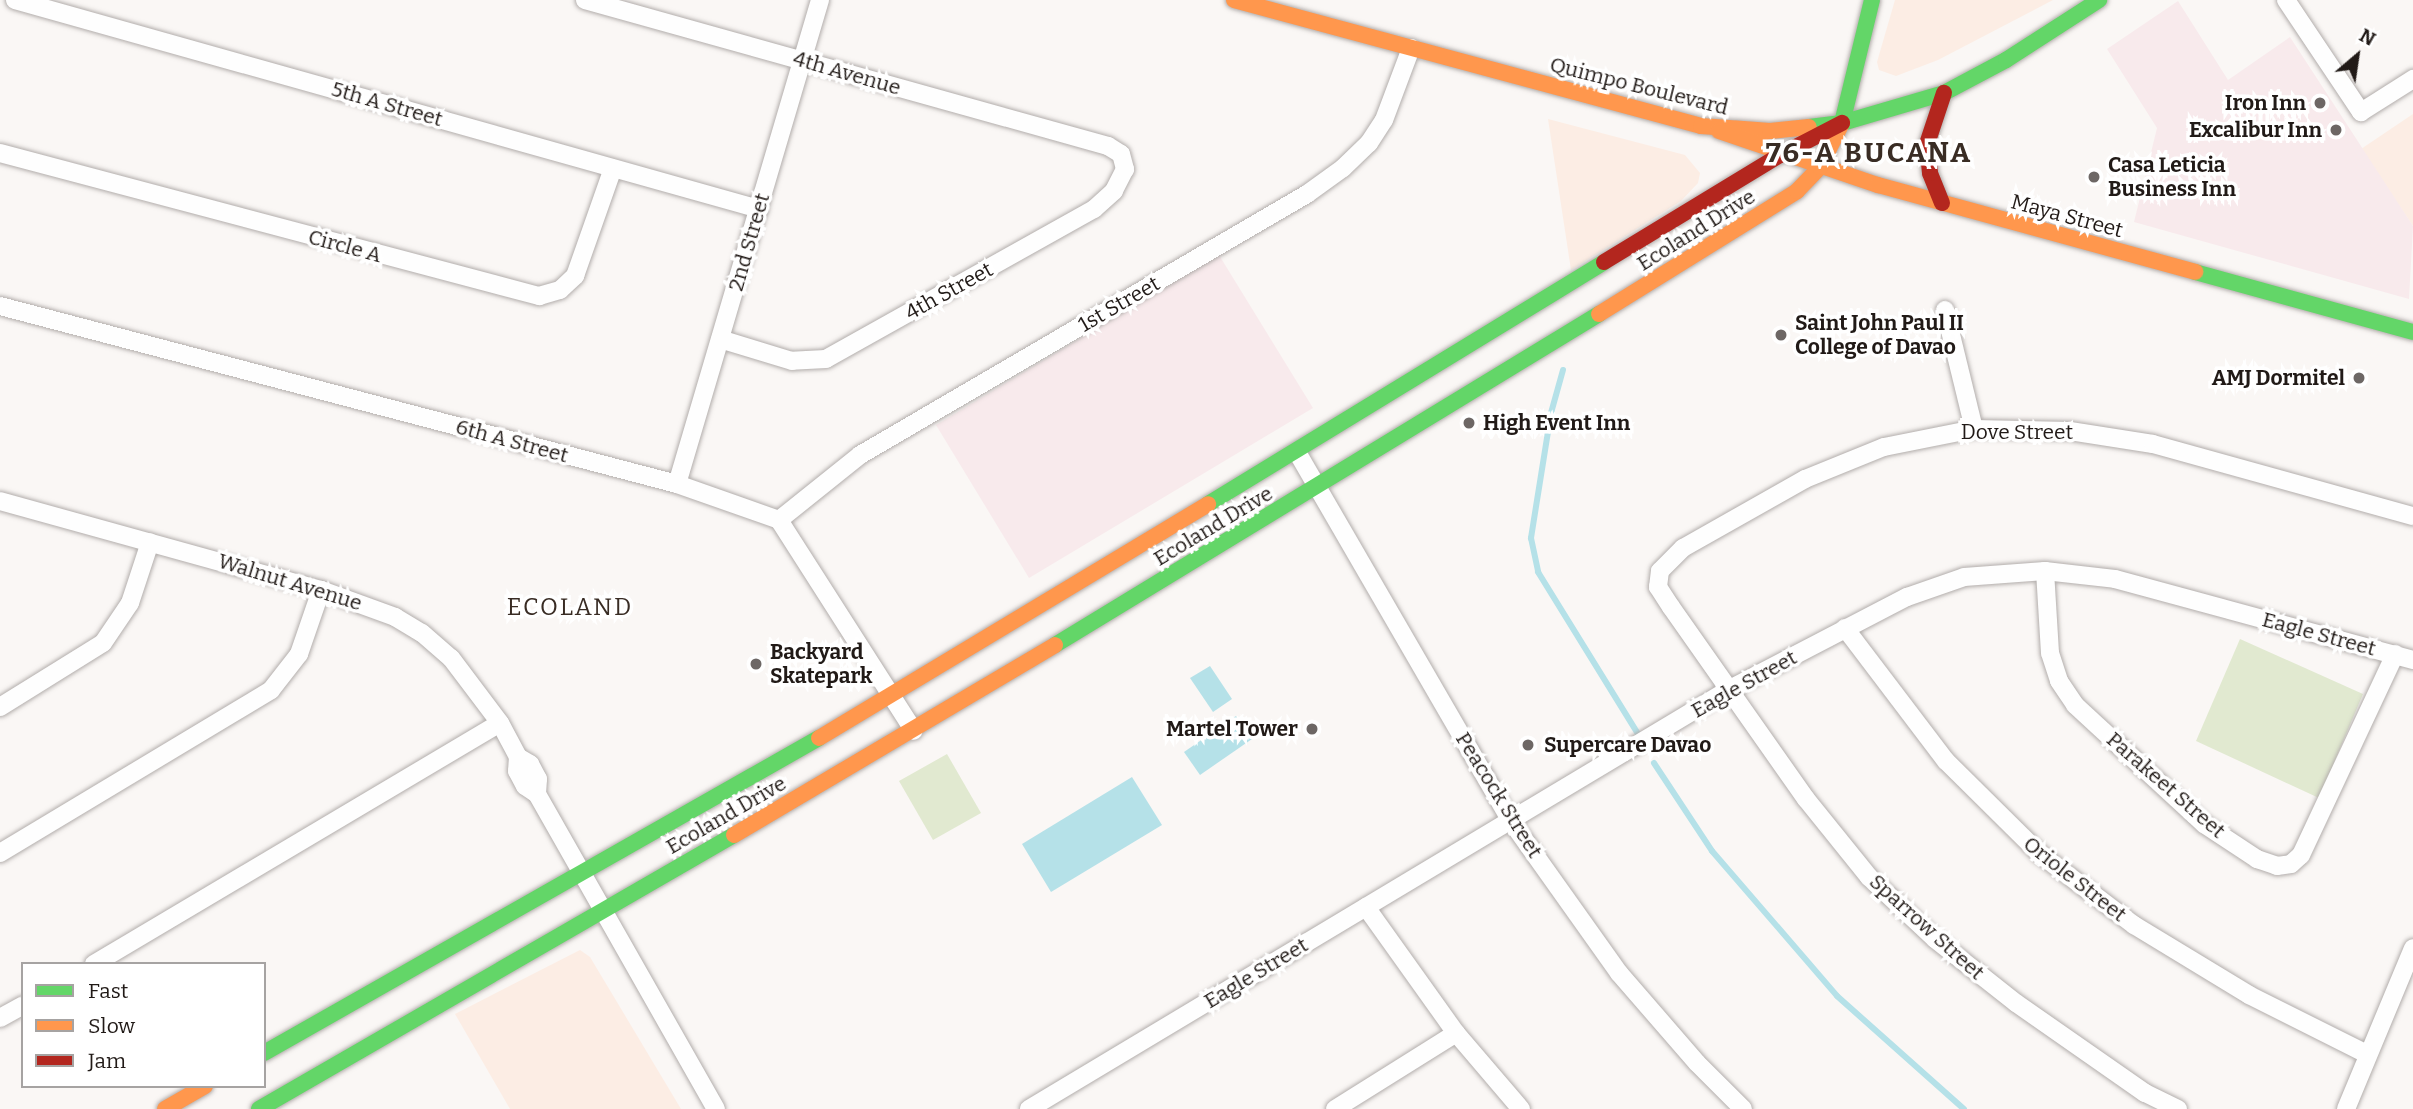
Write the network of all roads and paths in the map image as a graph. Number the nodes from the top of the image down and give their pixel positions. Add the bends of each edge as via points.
1 (15, 0) edge
2 (585, 0) edge
3 (820, 0) edge
4 (1234, 0) edge
5 (1872, 0) edge
6 (2099, 0) edge
7 (2286, 0) edge
8 (1411, 48) junction
9 (802, 61) junction
10 (2413, 79) edge
11 (1944, 93) junction
12 (1842, 123) junction
13 (1714, 129) junction
14 (1108, 146) joint
15 (0, 153) edge
16 (1780, 155) junction
17 (1819, 167) junction
18 (614, 168) junction
19 (1941, 203) junction
20 (759, 209) junction
21 (0, 306) edge
22 (1945, 310) dead end
23 (2413, 332) edge
24 (720, 339) junction
25 (1974, 429) junction
26 (1297, 452) junction
27 (677, 484) junction
28 (1317, 488) junction
29 (0, 501) edge
30 (2413, 516) edge
31 (779, 520) junction
32 (150, 542) junction
33 (2045, 571) junction
34 (321, 590) junction
35 (1845, 628) junction
36 (2395, 654) junction
37 (2413, 660) edge
38 (1728, 690) junction
39 (893, 696) junction
40 (0, 707) edge
41 (500, 723) junction
42 (914, 731) junction
43 (1511, 821) junction
44 (0, 853) edge
45 (580, 873) junction
46 (1366, 907) junction
47 (601, 911) junction
48 (2413, 948) edge
49 (97, 962) edge
50 (21, 1006) edge
51 (0, 1018) edge
52 (1456, 1033) junction
53 (266, 1052) edge
54 (2367, 1054) junction
55 (202, 1088) edge
56 (1337, 1108) edge
57 (165, 1109) edge
58 (259, 1109) edge
59 (716, 1109) edge
60 (1029, 1109) edge
61 (1521, 1109) edge
62 (1743, 1109) edge
63 (2178, 1109) edge
64 (2346, 1109) edge

1 - 18 street, 5th A Street
2 - 9 street, 4th Avenue
3 - 9 street, 2nd Street
4 - 8 main road, Quimpo Boulevard
5 - 12 main road
6 - 11 main road, Quimpo Boulevard
7 - 10 street via 2361,112
8 - 13 main road, Quimpo Boulevard
8 - 31 street, 1st Street via 1384,120 1369,143 1334,174 860,455
9 - 14 street, 4th Avenue
9 - 20 street, 2nd Street
11 - 12 main road, Quimpo Boulevard
11 - 19 main road via 1927,144 1930,173
12 - 13 main road, Quimpo Boulevard via 1770,131
12 - 16 main road, Ecoland Drive
12 - 17 main road, Ecoland Drive
13 - 16 main road, Maya Street
14 - 24 street, 4th Street via 1121,154 1125,169 1114,191 1094,209 826,359 792,361
15 - 18 street, Circle A via 539,296 561,290 575,276
16 - 17 main road, Maya Street
16 - 26 main road, Ecoland Drive
17 - 19 main road, Maya Street
17 - 28 main road, Ecoland Drive via 1797,191 1760,216
18 - 20 street, 5th A Street
19 - 23 main road, Maya Street
20 - 24 street, 2nd Street
21 - 27 street, 6th A Street
22 - 25 street
24 - 27 street, 2nd Street
25 - 30 street, Dove Street via 2070,431 2153,444
25 - 38 street, Dove Street via 1884,447 1805,479 1668,559 1658,587
26 - 28 street, Peacock Street
26 - 39 main road, Ecoland Drive
27 - 31 street, 6th A Street
28 - 42 main road, Ecoland Drive
28 - 43 street, Peacock Street
29 - 32 street, Walnut Avenue
31 - 39 street
32 - 34 street, Walnut Avenue
32 - 40 street via 130,603 103,643
33 - 35 street, Eagle Street via 1964,576 1907,597
33 - 36 street, Eagle Street via 2115,579
33 - 36 street, Parakeet Street via 2050,653 2059,681 2075,705 2204,824 2257,859 2277,866 2291,864 2301,856
34 - 41 street, Walnut Avenue via 395,617 422,633 452,658
34 - 44 street via 299,654 271,690
35 - 38 street, Eagle Street
35 - 54 street, Oriole Street via 1946,761 2040,854 2134,925 2237,988
36 - 37 street, Eagle Street
38 - 43 street, Eagle Street
38 - 63 street, Sparrow Street via 1869,877 1935,939 2026,1011 2145,1093
39 - 42 street
39 - 45 main road, Ecoland Drive
41 - 45 street, Walnut Avenue via 518,757 517,771 525,786 537,793
41 - 49 street
42 - 47 main road, Ecoland Drive
43 - 46 street, Eagle Street
43 - 62 street, Peacock Street via 1619,972
45 - 47 street, Walnut Avenue
45 - 53 main road, Ecoland Drive
46 - 52 street
46 - 60 street, Eagle Street
47 - 58 main road, Ecoland Drive
47 - 59 street, Walnut Avenue
48 - 54 street
50 - 51 street
52 - 56 street
52 - 61 street
54 - 64 street
55 - 57 main road

